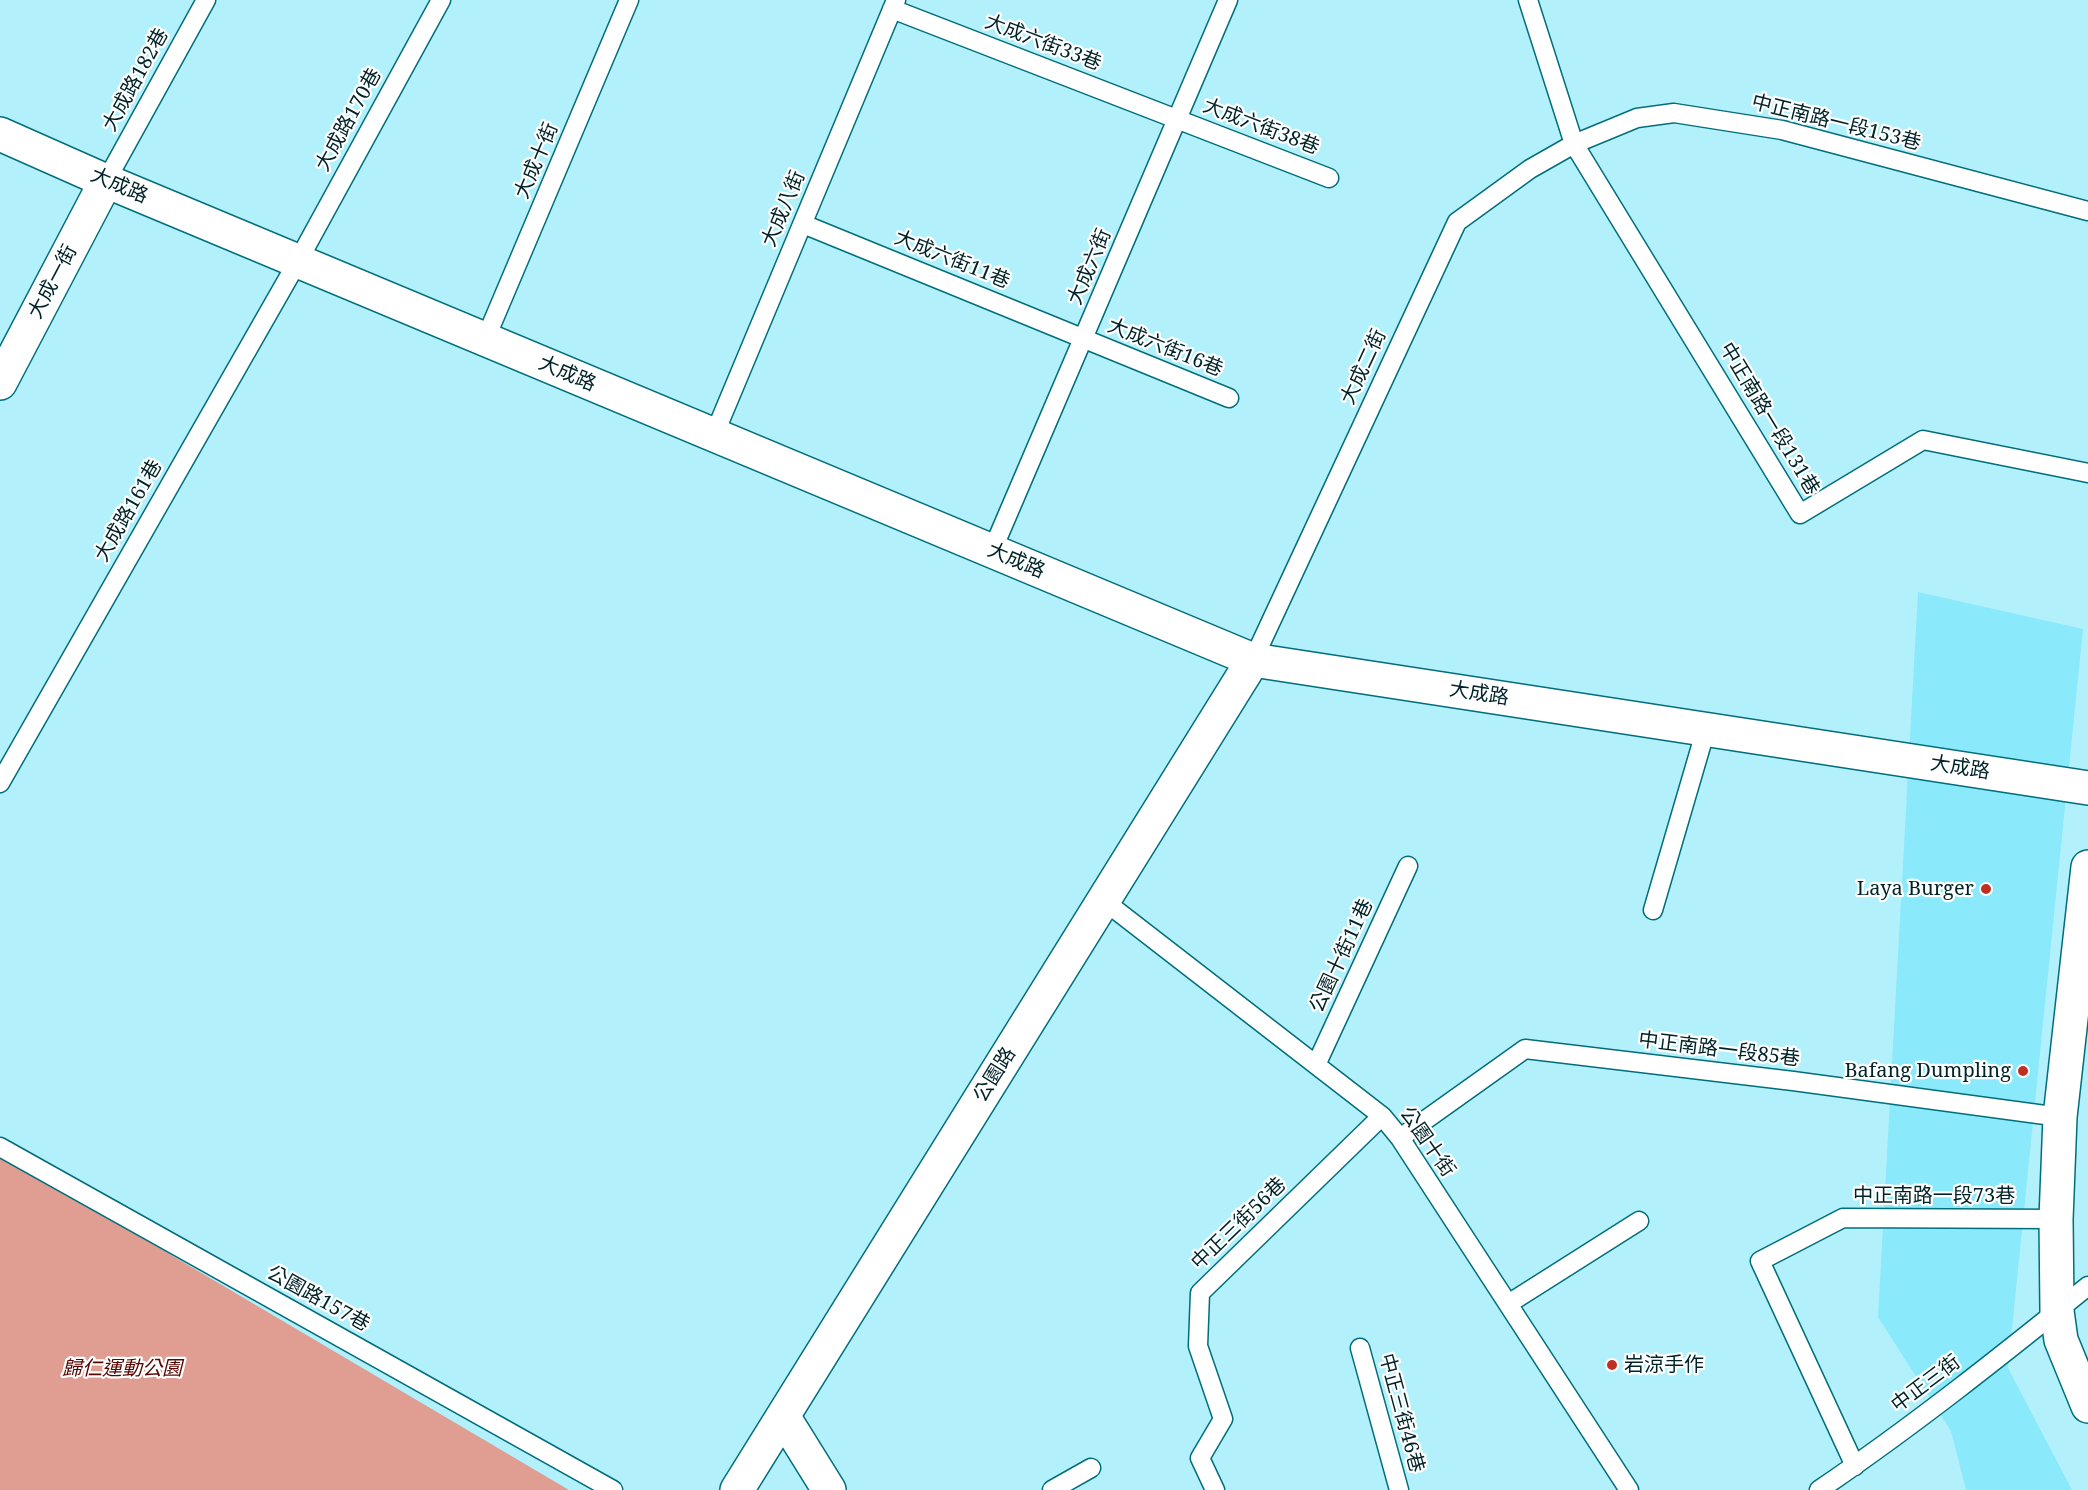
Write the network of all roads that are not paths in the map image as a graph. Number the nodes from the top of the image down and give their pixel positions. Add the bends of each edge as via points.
1 (206, 0) edge
2 (441, 0) edge
3 (629, 0) edge
4 (1228, 0) edge
5 (1528, 0) edge
6 (894, 5) edge
7 (1177, 119) junction
8 (0, 134) edge
9 (1574, 144) junction
10 (1329, 178) dead end
11 (106, 181) junction
12 (2088, 211) edge
13 (802, 224) junction
14 (298, 261) junction
15 (1084, 339) junction
16 (485, 340) junction
17 (0, 383) edge
18 (1229, 398) dead end
19 (714, 435) junction
20 (2088, 473) edge
21 (993, 551) junction
22 (1253, 660) junction
23 (1706, 729) junction
24 (0, 783) edge
25 (2088, 788) edge
26 (1408, 866) dead end
27 (2088, 867) edge
28 (1103, 900) junction
29 (1653, 910) dead end
30 (1316, 1065) junction
31 (1382, 1116) junction
32 (2060, 1118) junction
33 (1400, 1138) junction
34 (0, 1147) edge
35 (2056, 1219) junction
36 (1639, 1221) dead end
37 (2088, 1286) edge
38 (1508, 1304) junction
39 (2057, 1311) junction
40 (1360, 1348) dead end
41 (2088, 1406) edge
42 (783, 1416) junction
43 (1855, 1466) junction
44 (1091, 1468) dead end
45 (613, 1490) edge
46 (737, 1490) edge
47 (830, 1490) edge
48 (1052, 1490) edge
49 (1215, 1490) edge
50 (1399, 1490) edge
51 (1629, 1490) edge
52 (1819, 1490) edge

1 - 11 lane, 大成路182巷
2 - 14 lane, 大成路170巷
3 - 16 lane, 大成十街
4 - 7 lane, 大成六街
5 - 9 lane
6 - 7 lane, 大成六街33巷
6 - 13 lane, 大成八街
7 - 10 lane, 大成六街38巷
7 - 15 lane, 大成六街
8 - 11 street, 大成路
9 - 12 lane, 中正南路一段153巷 via 1637,118 1674,113 1782,130
9 - 20 lane, 中正南路一段131巷 via 1800,514 1923,440
9 - 22 lane, 大成二街 via 1530,169 1457,222
11 - 14 street, 大成路
11 - 17 street, 大成一街
13 - 15 lane, 大成六街11巷
13 - 19 lane, 大成八街
14 - 16 street, 大成路
14 - 24 lane, 大成路161巷
15 - 18 lane, 大成六街16巷
15 - 21 lane, 大成六街
16 - 19 street, 大成路
19 - 21 street, 大成路
21 - 22 street, 大成路
22 - 23 street, 大成路
22 - 28 street, 公園路
23 - 25 street, 大成路
23 - 29 lane
26 - 30 lane, 公園十街11巷
27 - 32 street
28 - 30 lane, 公園十街
28 - 42 street, 公園路
30 - 31 lane, 公園十街
31 - 33 lane, 公園十街
31 - 49 lane, 中正三街56巷 via 1200,1293 1198,1346 1223,1419 1200,1458
32 - 33 lane, 中正南路一段85巷 via 1525,1049
32 - 35 street
33 - 38 lane, 公園十街
34 - 45 lane, 公園路157巷
35 - 39 street
35 - 43 lane, 中正南路一段73巷 via 1843,1218 1760,1261
36 - 38 lane
37 - 39 lane, 中正三街
38 - 51 lane, 公園十街
39 - 41 street via 2061,1340
39 - 43 lane, 中正三街
40 - 50 lane, 中正三街46巷
42 - 46 street, 公園路
42 - 47 street
43 - 52 lane, 中正三街
44 - 48 lane

